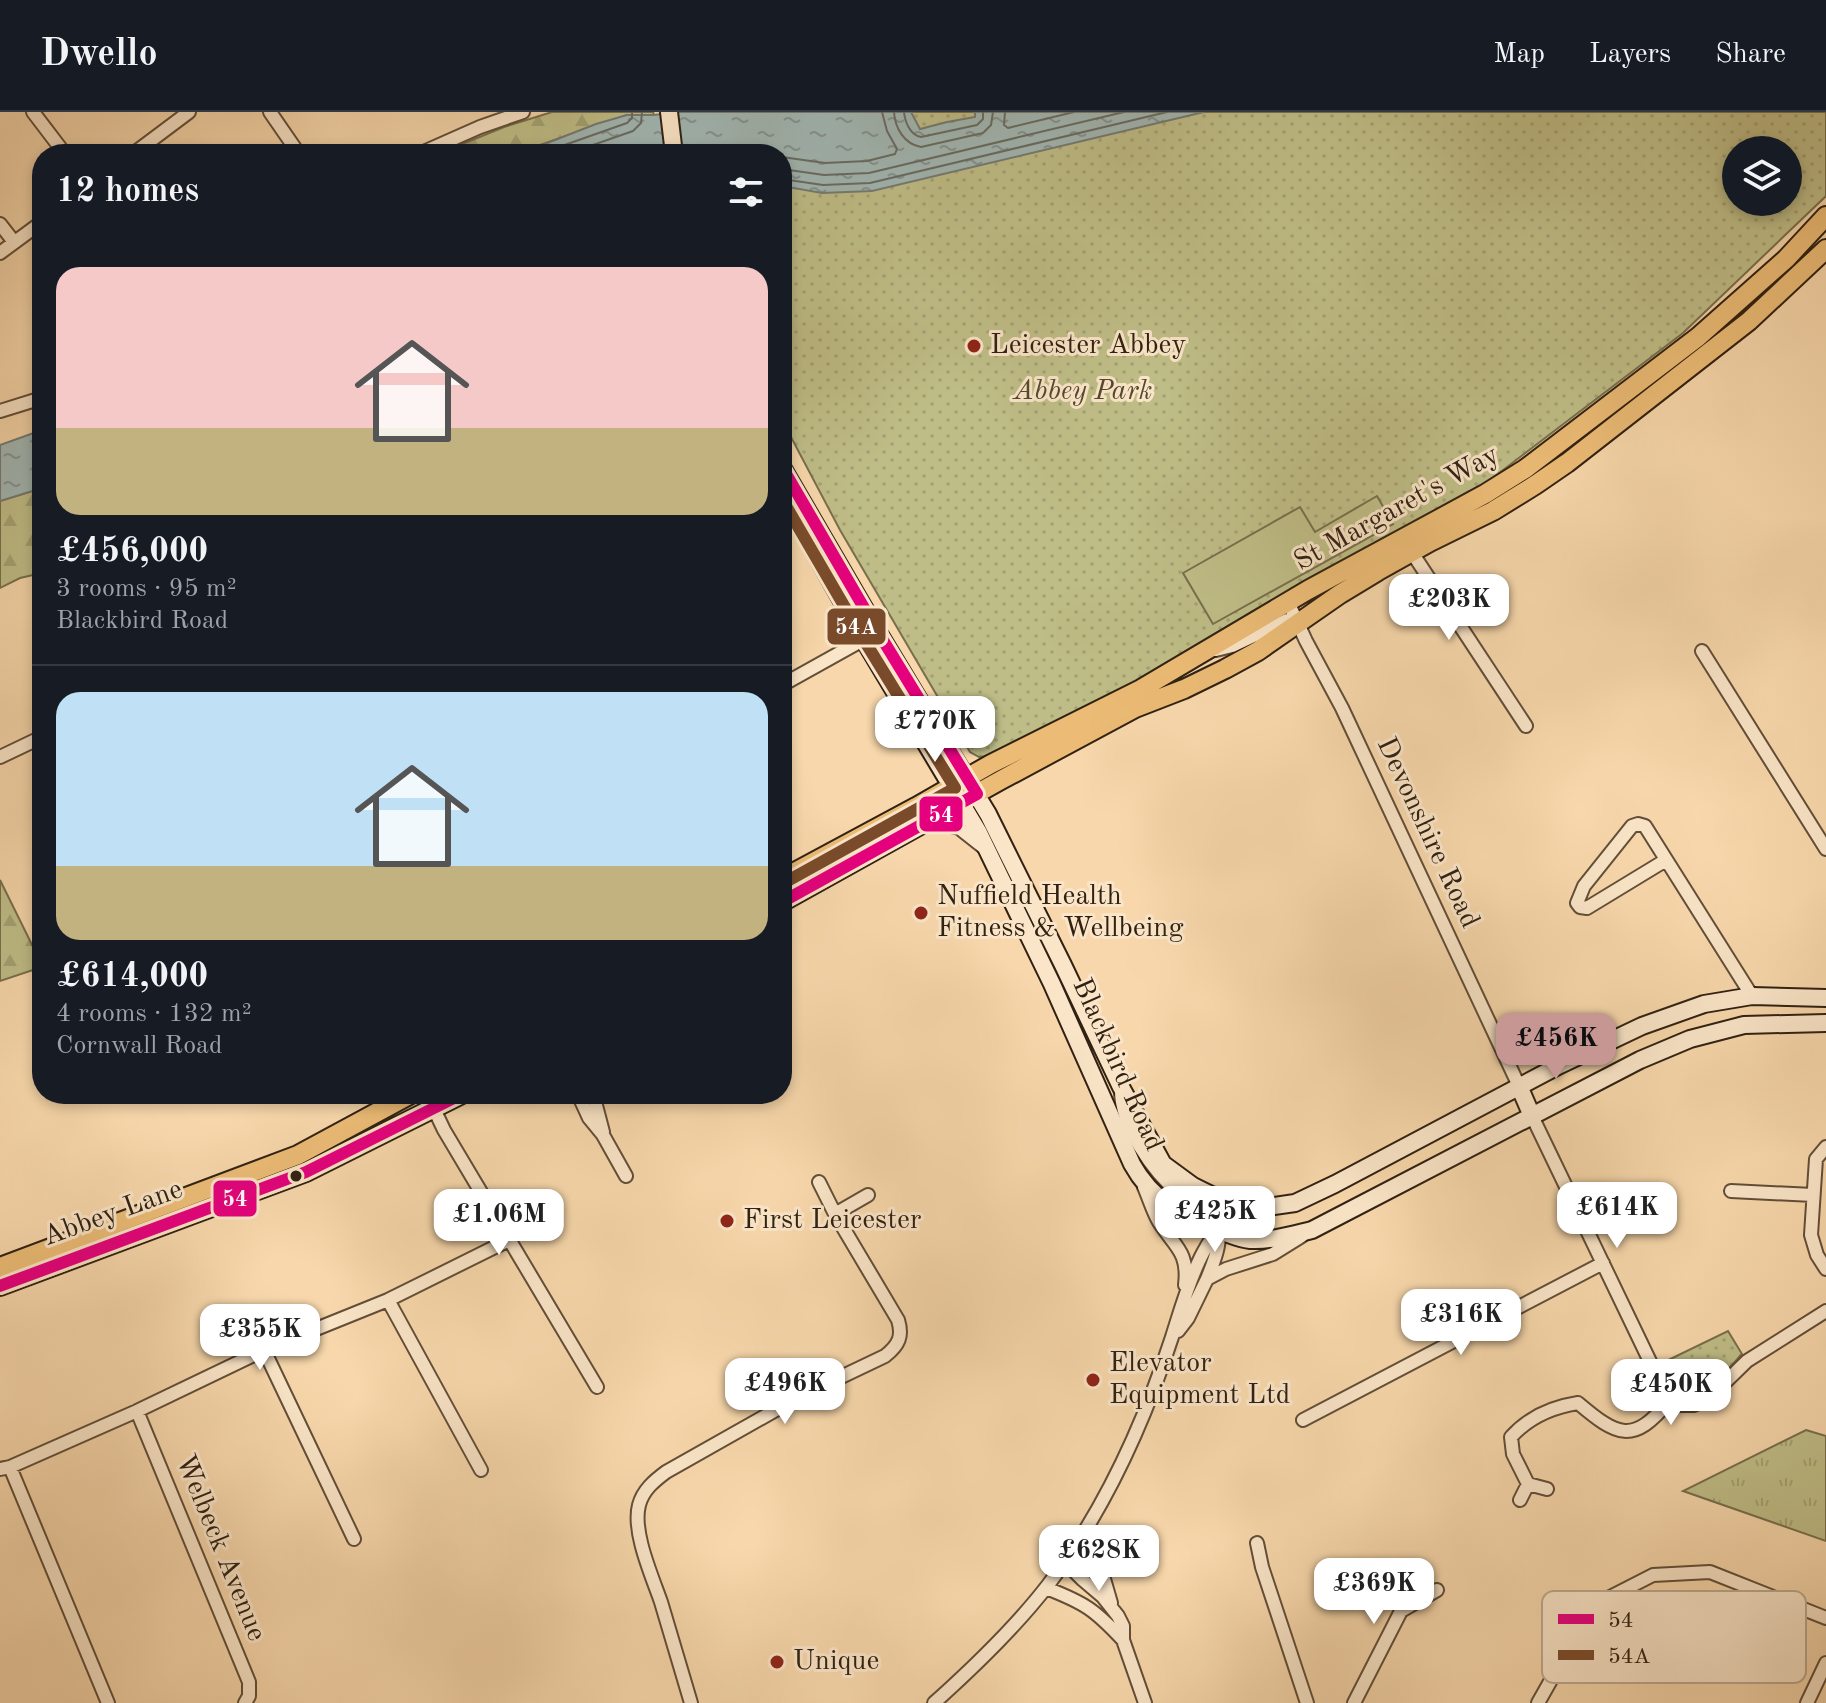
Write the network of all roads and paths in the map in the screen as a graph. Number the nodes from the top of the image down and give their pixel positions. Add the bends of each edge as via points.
1 (33, 112) edge
2 (189, 112) edge
3 (270, 112) edge
4 (523, 112) edge
5 (669, 112) edge
6 (57, 144) edge
7 (146, 144) edge
8 (292, 144) edge
9 (440, 144) edge
10 (673, 144) edge
11 (1826, 216) edge
12 (0, 224) edge
13 (32, 229) edge
14 (14, 242) junction
15 (1826, 249) edge
16 (0, 253) edge
17 (32, 401) edge
18 (0, 411) edge
19 (792, 486) edge
20 (792, 510) edge
21 (1407, 545) junction
22 (1288, 602) junction
23 (1298, 624) junction
24 (871, 636) junction
25 (1702, 651) dead end
26 (1195, 656) junction
27 (792, 679) edge
28 (1526, 726) dead end
29 (32, 742) edge
30 (0, 757) edge
31 (964, 790) junction
32 (931, 821) junction
33 (986, 848) junction
34 (1826, 849) edge
35 (1666, 860) junction
36 (792, 874) edge
37 (792, 897) edge
38 (1752, 996) junction
39 (1826, 998) edge
40 (1088, 1016) junction
41 (1826, 1023) edge
42 (1069, 1024) junction
43 (1519, 1086) junction
44 (1121, 1087) junction
45 (387, 1104) edge
46 (422, 1104) edge
47 (432, 1104) edge
48 (583, 1104) edge
49 (595, 1104) edge
50 (1532, 1116) junction
51 (603, 1135) junction
52 (1826, 1147) edge
53 (626, 1176) dead end
54 (1141, 1180) junction
55 (819, 1182) dead end
56 (1731, 1191) dead end
57 (868, 1195) dead end
58 (1813, 1195) junction
59 (1251, 1207) junction
60 (835, 1214) junction
61 (1218, 1230) junction
62 (1312, 1230) junction
63 (509, 1240) junction
64 (1603, 1263) junction
65 (0, 1267) edge
66 (1826, 1269) edge
67 (1207, 1279) junction
68 (0, 1286) edge
69 (388, 1300) junction
70 (1184, 1300) junction
71 (1826, 1311) edge
72 (1171, 1339) junction
73 (264, 1350) junction
74 (597, 1387) dead end
75 (1669, 1401) junction
76 (137, 1411) junction
77 (1303, 1420) dead end
78 (5, 1468) edge
79 (481, 1470) dead end
80 (1528, 1484) junction
81 (1547, 1489) dead end
82 (1520, 1500) dead end
83 (354, 1539) dead end
84 (1257, 1543) dead end
85 (1095, 1548) dead end
86 (1065, 1562) junction
87 (1046, 1588) junction
88 (1437, 1590) dead end
89 (1622, 1591) edge
90 (1758, 1591) edge
91 (1112, 1607) junction
92 (1806, 1610) edge
93 (1826, 1618) edge
94 (1123, 1640) junction
95 (1826, 1663) edge
96 (1549, 1683) edge
97 (108, 1703) edge
98 (246, 1703) edge
99 (691, 1703) edge
100 (934, 1703) edge
101 (1145, 1703) edge
102 (1307, 1703) edge
103 (1354, 1703) edge
104 (1538, 1703) edge
105 (1807, 1703) edge

1 - 6 street
2 - 7 street
3 - 8 street
4 - 9 street
5 - 10 street
11 - 21 main road, St Margaret's Way via 1698,337 1525,469
12 - 14 street
13 - 14 street
14 - 16 street
15 - 21 main road, St Margaret's Way via 1749,321 1567,463 1493,511
17 - 18 street
19 - 24 street
20 - 24 street
21 - 22 main road, St Margaret's Way
21 - 23 main road, St Margaret's Way
21 - 28 street
22 - 23 street, Devonshire Road
22 - 26 main road, St Margaret's Way
23 - 26 street via 1287,620 1232,646
23 - 31 main road, St Margaret's Way via 1225,669
23 - 43 street, Devonshire Road
24 - 27 street
24 - 31 street
25 - 34 street
26 - 31 main road, St Margaret's Way
29 - 30 street
31 - 32 main road
31 - 33 street, Blackbird Road
31 - 36 main road
31 - 40 street, Blackbird Road
32 - 33 street via 959,828
32 - 37 main road
33 - 42 street, Blackbird Road
35 - 35 street via 1587,908 1577,903 1584,886 1632,826 1645,826
35 - 38 street
38 - 39 street, Blackbird Road
38 - 43 street, Blackbird Road via 1704,1004 1642,1026
40 - 42 street
40 - 44 street, Blackbird Road
41 - 50 street, Blackbird Road via 1744,1025 1690,1039
42 - 54 street, Blackbird Road
43 - 50 street
43 - 59 street, Blackbird Road via 1295,1203
44 - 59 street, Blackbird Road via 1163,1164 1203,1191
44 - 61 street, Blackbird Road via 1121,1104 1147,1160 1182,1196 1208,1212
45 - 65 main road, Abbey Lane via 298,1155
46 - 68 main road, Abbey Lane via 306,1172
47 - 63 street
48 - 51 street
49 - 51 street
50 - 62 street, Blackbird Road
50 - 64 street
51 - 53 street
52 - 58 street via 1816,1159
54 - 61 street, Blackbird Road via 1167,1206
54 - 70 street via 1187,1269
55 - 60 street
56 - 58 street
57 - 60 street
58 - 66 street via 1811,1235
59 - 61 street via 1229,1217
60 - 99 street via 898,1320 900,1340 895,1348 666,1472 639,1504 645,1552
61 - 62 street, Blackbird Road via 1248,1240
61 - 67 street
61 - 70 street
62 - 67 street via 1273,1254
63 - 69 street
63 - 74 street
64 - 75 street
64 - 77 street
67 - 72 street
69 - 73 street
69 - 79 street
70 - 72 street
71 - 75 street via 1747,1361 1708,1399 1694,1405
72 - 86 street via 1125,1459
73 - 76 street
73 - 83 street
75 - 80 street via 1635,1430 1613,1430 1578,1403 1523,1424 1511,1437
76 - 78 street
76 - 98 street, Welbeck Avenue via 249,1682
78 - 97 street
80 - 81 street
80 - 82 street
84 - 102 street
85 - 91 street
86 - 87 street
86 - 91 street
87 - 94 street via 1087,1606
87 - 100 street
88 - 103 street via 1401,1611
89 - 90 street via 1653,1575 1710,1572
91 - 94 street via 1123,1626
92 - 93 street
94 - 101 street
95 - 105 street
96 - 104 street

